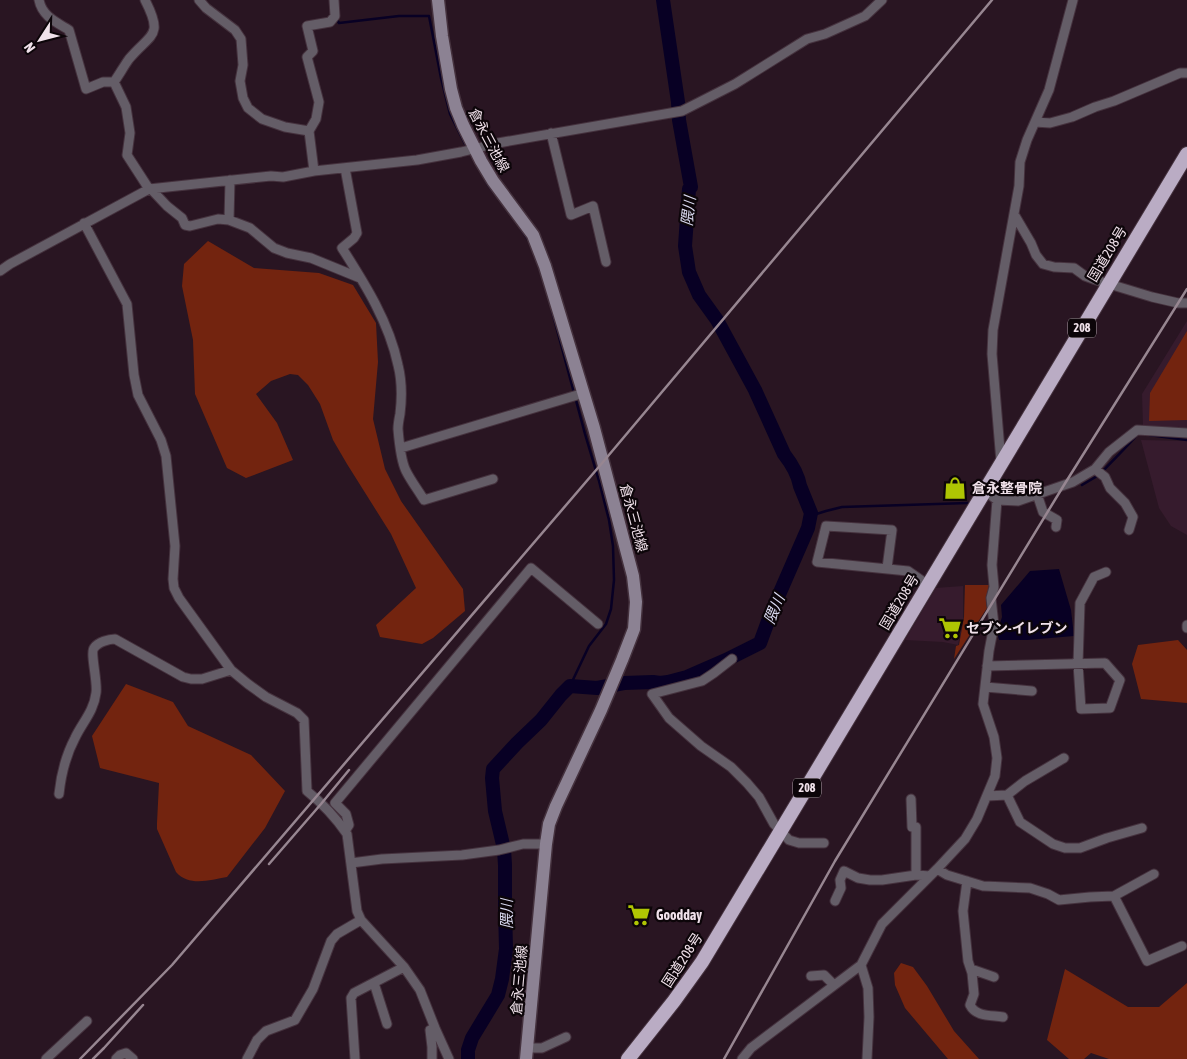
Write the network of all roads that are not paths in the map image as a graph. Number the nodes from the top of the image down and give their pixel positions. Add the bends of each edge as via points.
1 (39, 0) edge
2 (199, 0) edge
3 (334, 0) edge
4 (438, 0) edge
5 (882, 0) edge
6 (1073, 0) edge
7 (147, 1) edge
8 (1187, 73) edge
9 (114, 82) junction
10 (1035, 122) junction
11 (309, 131) junction
12 (551, 133) junction
13 (475, 149) junction
14 (1187, 154) edge
15 (345, 168) junction
16 (314, 171) junction
17 (230, 180) junction
18 (150, 189) junction
19 (1014, 214) junction
20 (230, 220) junction
21 (84, 223) junction
22 (606, 262) dead end
23 (0, 271) edge
24 (360, 278) junction
25 (1109, 284) junction
26 (1187, 303) edge
27 (584, 393) junction
28 (1187, 433) edge
29 (401, 448) junction
30 (1001, 462) junction
31 (1095, 469) junction
32 (493, 479) dead end
33 (1037, 494) junction
34 (997, 500) junction
35 (978, 501) junction
36 (1056, 527) dead end
37 (1129, 530) dead end
38 (887, 568) junction
39 (1106, 572) dead end
40 (928, 585) junction
41 (598, 624) dead end
42 (732, 659) dead end
43 (1078, 664) junction
44 (987, 666) junction
45 (231, 670) junction
46 (985, 687) junction
47 (1032, 691) dead end
48 (1064, 758) dead end
49 (59, 794) dead end
50 (1007, 795) junction
51 (987, 796) junction
52 (911, 799) dead end
53 (1142, 828) dead end
54 (345, 831) junction
55 (780, 831) junction
56 (824, 843) dead end
57 (546, 844) junction
58 (351, 863) junction
59 (937, 869) junction
60 (916, 874) junction
61 (1154, 874) dead end
62 (930, 876) junction
63 (967, 881) junction
64 (1114, 896) junction
65 (835, 901) dead end
66 (361, 920) junction
67 (1182, 946) dead end
68 (861, 965) junction
69 (404, 967) junction
70 (971, 969) junction
71 (811, 976) dead end
72 (994, 977) dead end
73 (374, 983) junction
74 (834, 985) junction
75 (1003, 1017) dead end
76 (87, 1021) dead end
77 (387, 1024) dead end
78 (435, 1028) junction
79 (566, 1037) dead end
80 (527, 1054) edge
81 (46, 1059) edge
82 (116, 1059) edge
83 (133, 1059) edge
84 (247, 1059) edge
85 (355, 1059) edge
86 (432, 1059) edge
87 (449, 1059) edge
88 (628, 1059) edge
89 (742, 1059) edge
90 (866, 1059) edge

1 - 9 street via 45,14 69,30 86,89 103,82
2 - 11 street via 235,30 241,39 244,65 240,81 248,108 262,119
3 - 11 street via 335,16 330,22 308,26 313,51 306,57 319,102 316,119
4 - 13 main road, 倉永三池線 via 451,89
5 - 12 street via 865,16 807,39 735,84 682,111
6 - 10 street via 1049,90
7 - 9 street via 154,32
8 - 10 street via 1180,73 1072,118 1050,123
9 - 18 street via 126,107 130,133 127,154
10 - 19 street via 1020,162
11 - 16 street
12 - 13 street
12 - 22 street via 571,215 592,206
13 - 15 street
13 - 27 main road, 倉永三池線 via 493,181 533,235
14 - 25 highway, 国道208号 / 208
15 - 16 street
15 - 24 street via 357,233 342,248
16 - 17 street via 283,177
17 - 18 street
17 - 20 street
18 - 20 street via 186,225
18 - 21 street
19 - 25 street via 1043,264 1074,268 1085,276
19 - 30 street via 992,354
20 - 24 street via 250,228 274,248 311,258
21 - 23 street
21 - 45 street via 127,304 138,394 166,456 175,546 174,588
24 - 29 street via 389,332 398,366 402,389 398,428
25 - 26 street
25 - 30 highway, 国道208号 / 208
27 - 29 street
27 - 57 main road, 倉永三池線 via 633,576 636,602 634,630 556,806
28 - 31 street via 1137,430 1109,452
29 - 32 street via 405,469 424,500
30 - 35 highway, 国道208号 / 208
31 - 33 street via 1073,482
31 - 37 street via 1133,517
33 - 34 street via 1018,501
33 - 36 street via 1043,512 1057,520
34 - 35 street
34 - 44 street via 992,565 994,587 990,598 994,624
35 - 40 highway, 国道208号 / 208
38 - 38 street via 817,562 826,526 892,530
38 - 40 street via 908,570
39 - 43 street via 1094,577 1080,603
40 - 55 highway, 国道208号 / 208
41 - 54 street via 531,568 336,803 346,814 349,825
42 - 55 street via 702,681 652,694 669,718 747,783
43 - 43 street via 1105,663 1120,680 1110,708 1081,710
43 - 44 street
44 - 46 street
45 - 49 street via 191,679 172,672 115,639 94,648 97,692 91,712 74,739 65,763
45 - 54 street via 266,698 297,713 304,720 307,791
46 - 47 street
46 - 51 street via 983,704 994,736 997,758 995,776
48 - 50 street
50 - 51 street
50 - 53 street via 1020,822 1053,844 1065,848 1080,848
51 - 59 street via 965,839
52 - 60 street via 912,827 916,827
54 - 58 street
55 - 56 street via 789,840 799,843
55 - 88 highway, 国道208号 / 208 via 702,962
57 - 58 street
57 - 80 main road, 倉永三池線
58 - 66 street
59 - 62 street
59 - 63 street
60 - 62 street
60 - 65 street via 870,880 844,871
61 - 64 street
62 - 68 street via 882,924
63 - 64 street via 983,886 1030,888 1059,900
63 - 70 street via 963,911
64 - 67 street via 1147,961
66 - 69 street
66 - 84 street via 337,934 332,941 313,989 295,1020 266,1030
68 - 74 street
68 - 90 street via 868,988
69 - 73 street
69 - 78 street via 420,990
70 - 72 street
70 - 75 street via 974,994 970,1005 973,1010 979,1014
71 - 74 street via 824,975
73 - 77 street
73 - 85 street via 351,998
74 - 89 street via 751,1048
76 - 81 street
78 - 86 street via 430,1030
78 - 87 street
79 - 80 street
82 - 83 street via 126,1054

